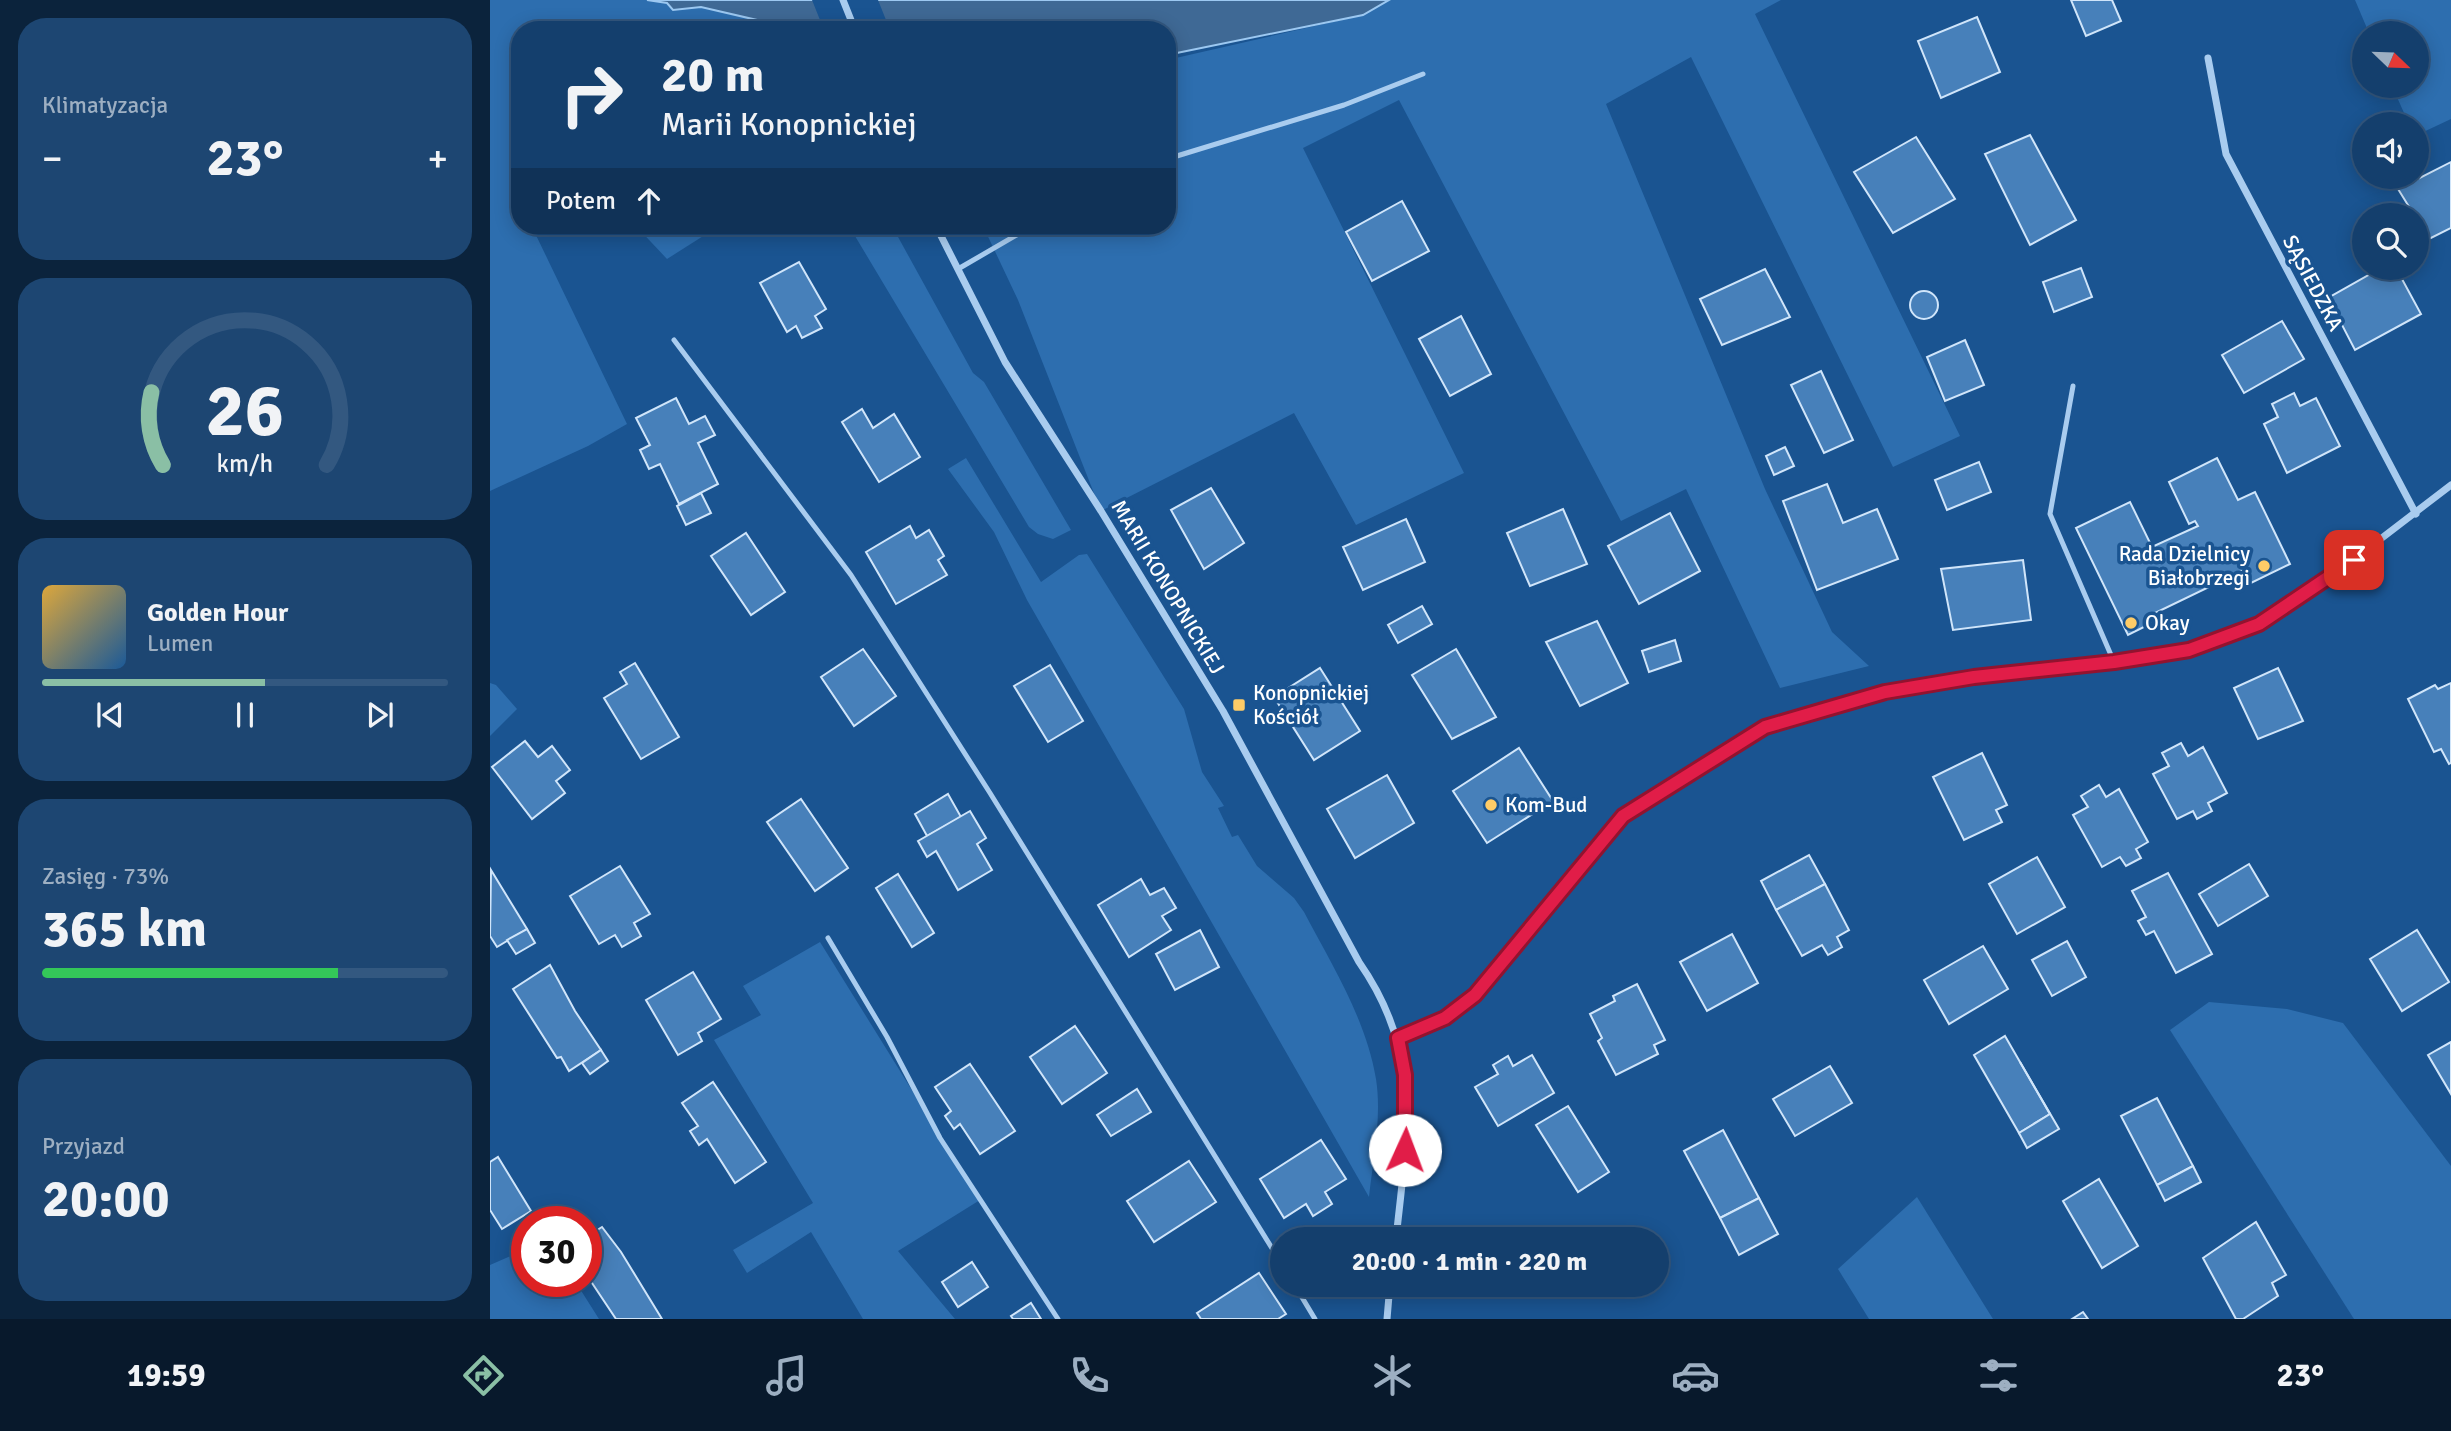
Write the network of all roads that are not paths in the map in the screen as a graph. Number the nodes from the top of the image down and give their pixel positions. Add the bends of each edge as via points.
1 (843, 0) edge
2 (851, 21) edge
3 (2208, 58) dead end
4 (1423, 74) dead end
5 (1176, 156) edge
6 (941, 235) edge
7 (1017, 235) edge
8 (958, 269) junction
9 (674, 340) dead end
10 (2073, 386) dead end
11 (2451, 485) edge
12 (2416, 514) junction
13 (2114, 662) junction
14 (828, 938) dead end
15 (1398, 1038) junction
16 (1397, 1227) edge
17 (1270, 1245) edge
18 (1302, 1297) edge
19 (1389, 1297) edge
20 (1058, 1319) edge
21 (1315, 1319) edge
22 (1387, 1319) edge

1 - 2 street
3 - 12 street, SĄSIEDZKA via 2226,154
4 - 5 lane via 1344,105
6 - 8 street, MARII KONOPNICKIEJ
7 - 8 lane
8 - 15 street, MARII KONOPNICKIEJ via 1005,362 1223,711 1381,994
9 - 17 lane via 851,575
10 - 13 lane via 2050,514
11 - 12 street
12 - 13 street via 2314,590 2259,624 2189,650
13 - 15 street via 1885,692 1765,727 1623,816 1475,995 1445,1018
14 - 20 lane via 940,1138
15 - 16 street, MARII KONOPNICKIEJ via 1407,1104
18 - 21 lane
19 - 22 street

